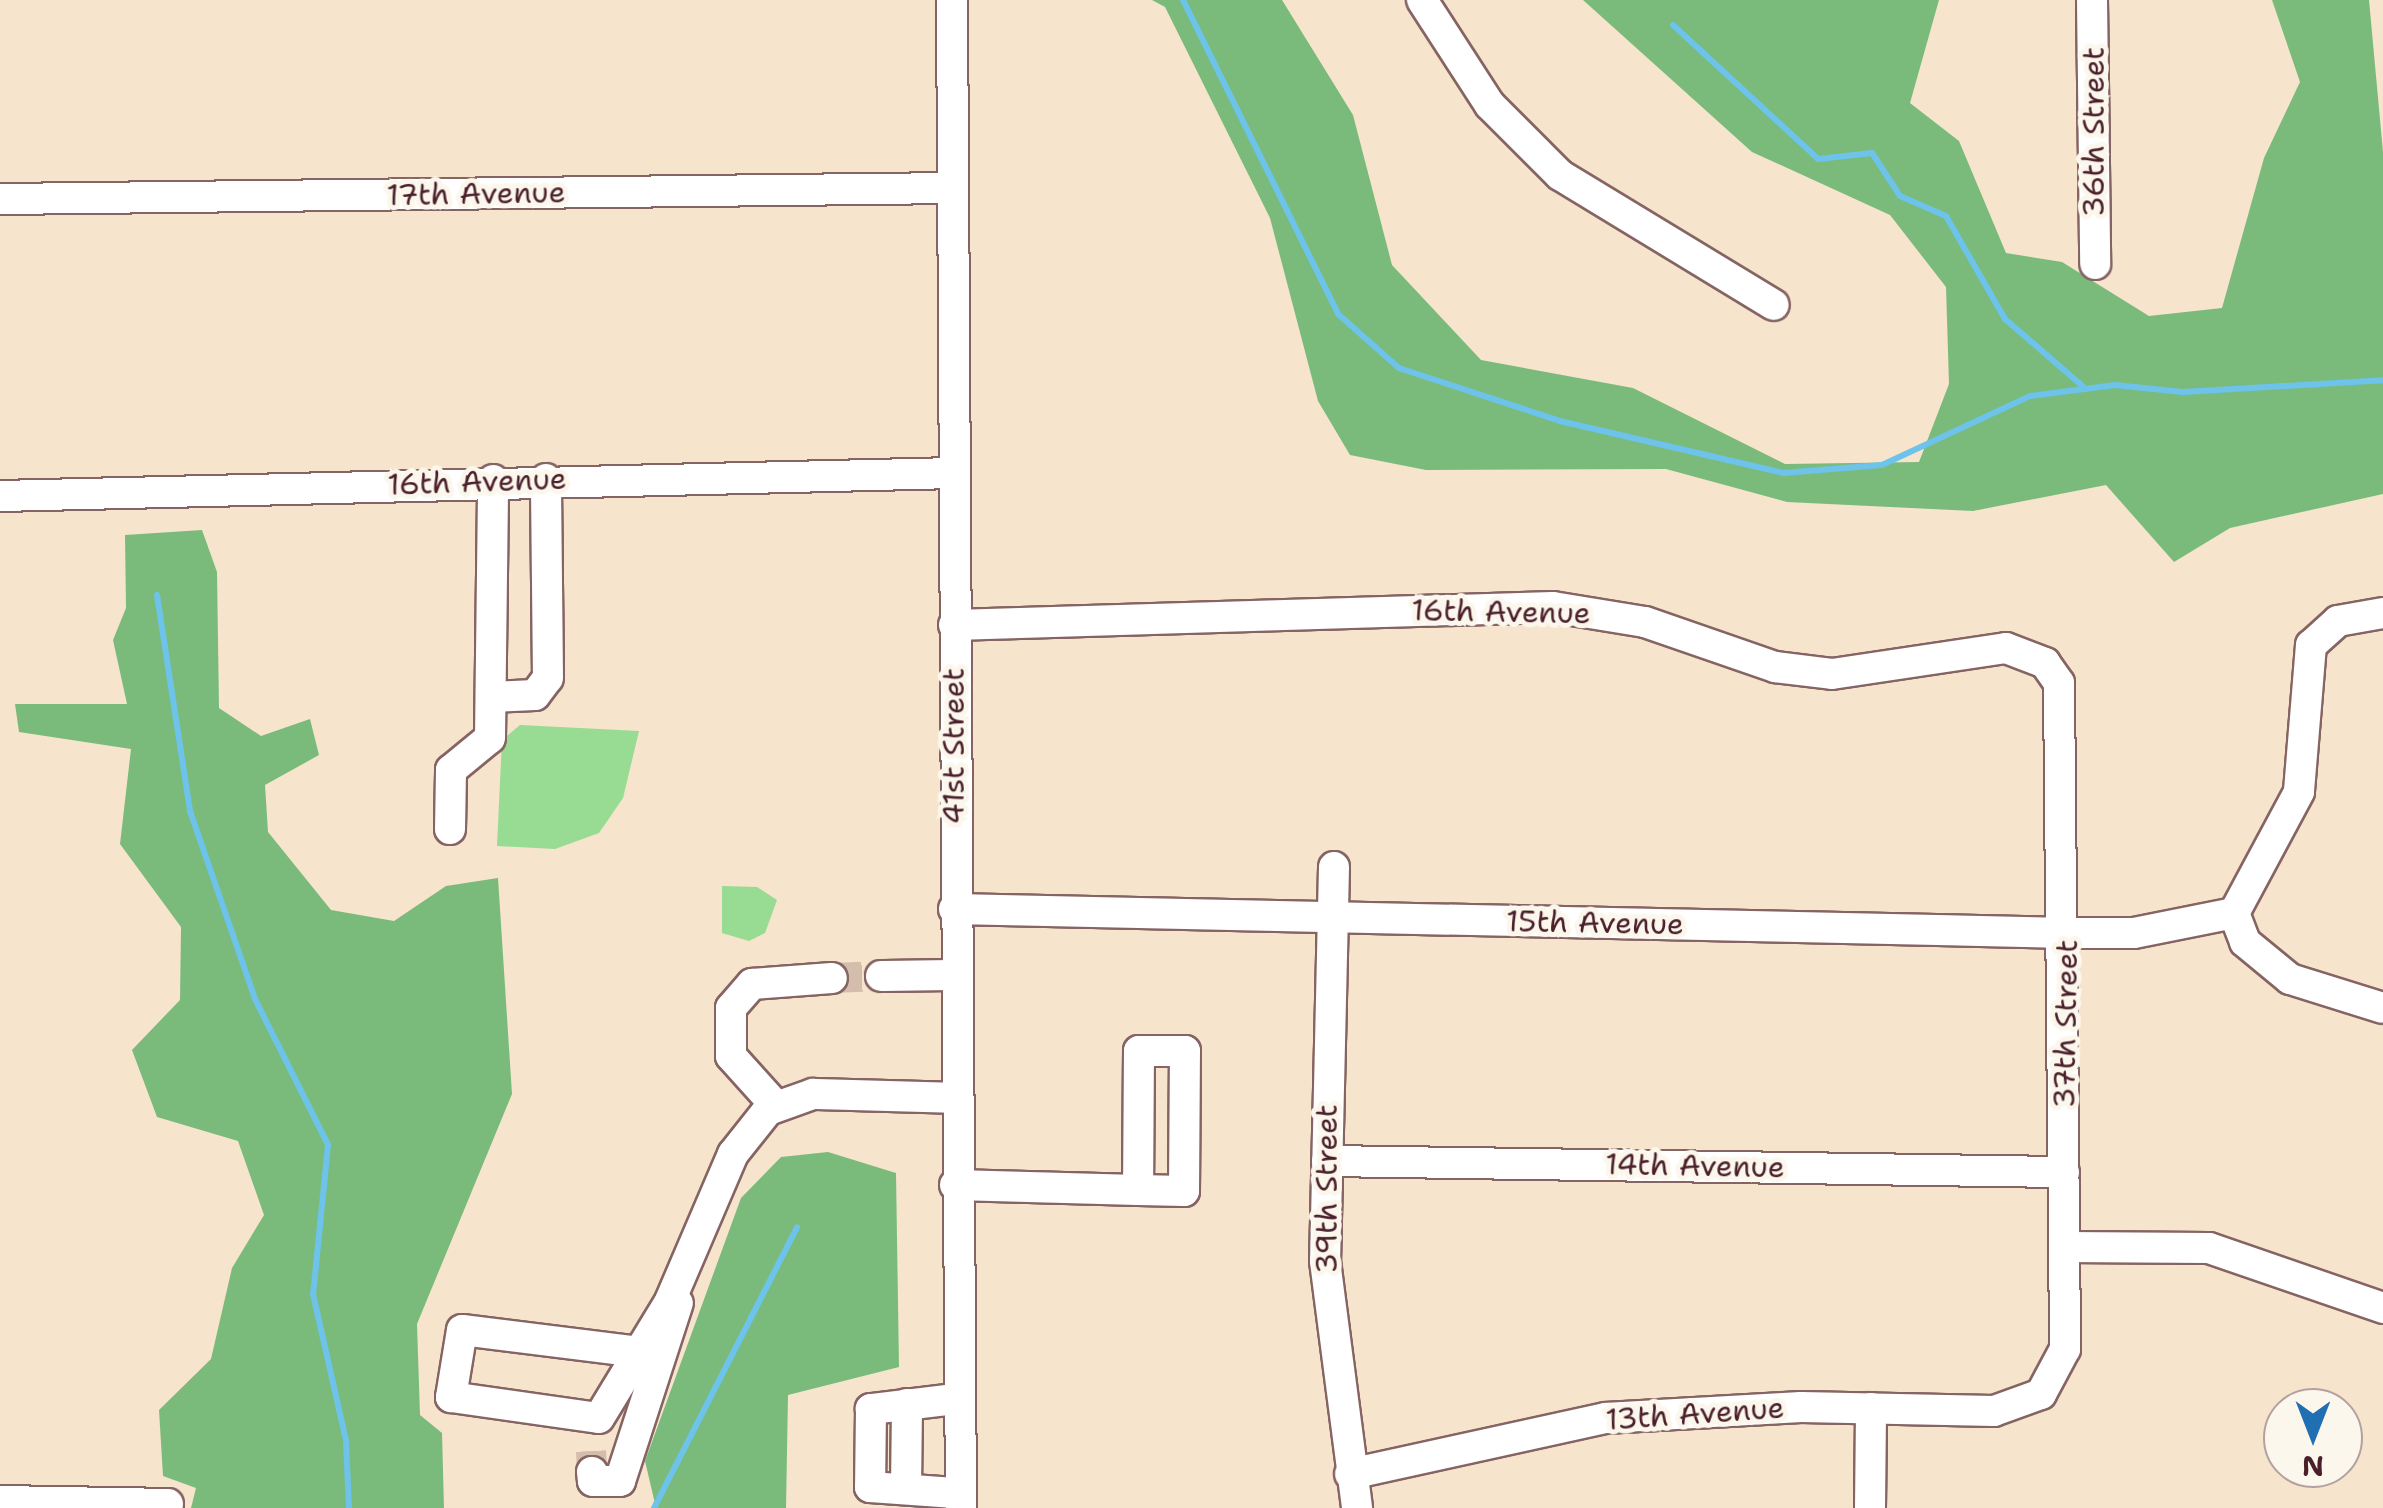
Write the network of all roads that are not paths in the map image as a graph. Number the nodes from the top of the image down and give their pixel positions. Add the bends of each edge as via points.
1 (952, 0) edge
2 (1422, 0) edge
3 (2092, 0) edge
4 (952, 188) junction
5 (0, 199) edge
6 (2095, 264) dead end
7 (1774, 305) dead end
8 (954, 473) junction
9 (493, 480) junction
10 (546, 480) junction
11 (0, 496) edge
12 (2383, 613) edge
13 (954, 626) junction
14 (2036, 659) joint
15 (490, 697) junction
16 (450, 829) dead end
17 (1334, 867) dead end
18 (954, 910) junction
19 (2234, 913) junction
20 (1330, 917) junction
21 (2068, 933) junction
22 (881, 976) tunnel mouth
23 (954, 976) junction
24 (832, 978) tunnel mouth
25 (2383, 1008) edge
26 (954, 1098) junction
27 (776, 1106) junction
28 (1327, 1160) junction
29 (2064, 1172) junction
30 (954, 1185) junction
31 (1138, 1190) dead end
32 (2065, 1247) junction
33 (677, 1285) junction
34 (2383, 1308) edge
35 (639, 1352) junction
36 (2041, 1394) joint
37 (955, 1399) junction
38 (1871, 1408) junction
39 (593, 1417) junction
40 (1350, 1474) junction
41 (0, 1501) edge
42 (956, 1503) edge
43 (168, 1504) dead end
44 (1357, 1508) edge
45 (1870, 1508) edge

1 - 4 street, 41st Street
2 - 7 street via 1490,105 1560,175
3 - 6 street, 36th Street
4 - 5 street, 17th Avenue
4 - 8 street, 41st Street
8 - 10 street, 16th Avenue
8 - 13 street, 41st Street
9 - 10 street, 16th Avenue
9 - 11 street, 16th Avenue
9 - 15 street
10 - 15 street via 548,678 535,695
12 - 19 street via 2338,621 2311,645 2299,792
13 - 14 street, 16th Avenue via 1553,607 1645,622 1775,667 1832,674 2006,648
13 - 18 street, 41st Street
14 - 21 street, 37th Street via 2064,700
15 - 16 street via 488,744 451,770
17 - 20 street, 39th Street
18 - 20 street, 15th Avenue
18 - 23 street, 41st Street
19 - 21 street, 15th Avenue via 2134,933
19 - 25 street via 2244,942 2290,979
20 - 21 street, 15th Avenue
20 - 28 street, 39th Street
21 - 29 street, 37th Street
22 - 23 street
23 - 26 street, 41st Street
24 - 27 street via 752,984 732,1008 731,1056
26 - 27 street via 813,1094
26 - 30 street, 41st Street
27 - 33 street via 740,1142
28 - 29 street, 14th Avenue
28 - 40 street, 39th Street via 1330,1347
29 - 32 street, 37th Street
30 - 31 street
30 - 37 street, 41st Street
32 - 34 street via 2210,1248
32 - 36 street, 37th Street via 2065,1348
33 - 35 street
33 - 39 street via 678,1322 620,1481 593,1481
35 - 39 street
35 - 39 street via 462,1330 451,1397
36 - 38 street, 13th Avenue via 1994,1411
37 - 42 street, 41st Street
37 - 42 street via 870,1409 890,1444 870,1486
38 - 40 street, 13th Avenue via 1605,1418
38 - 45 street
40 - 44 street, 39th Street
41 - 43 street

